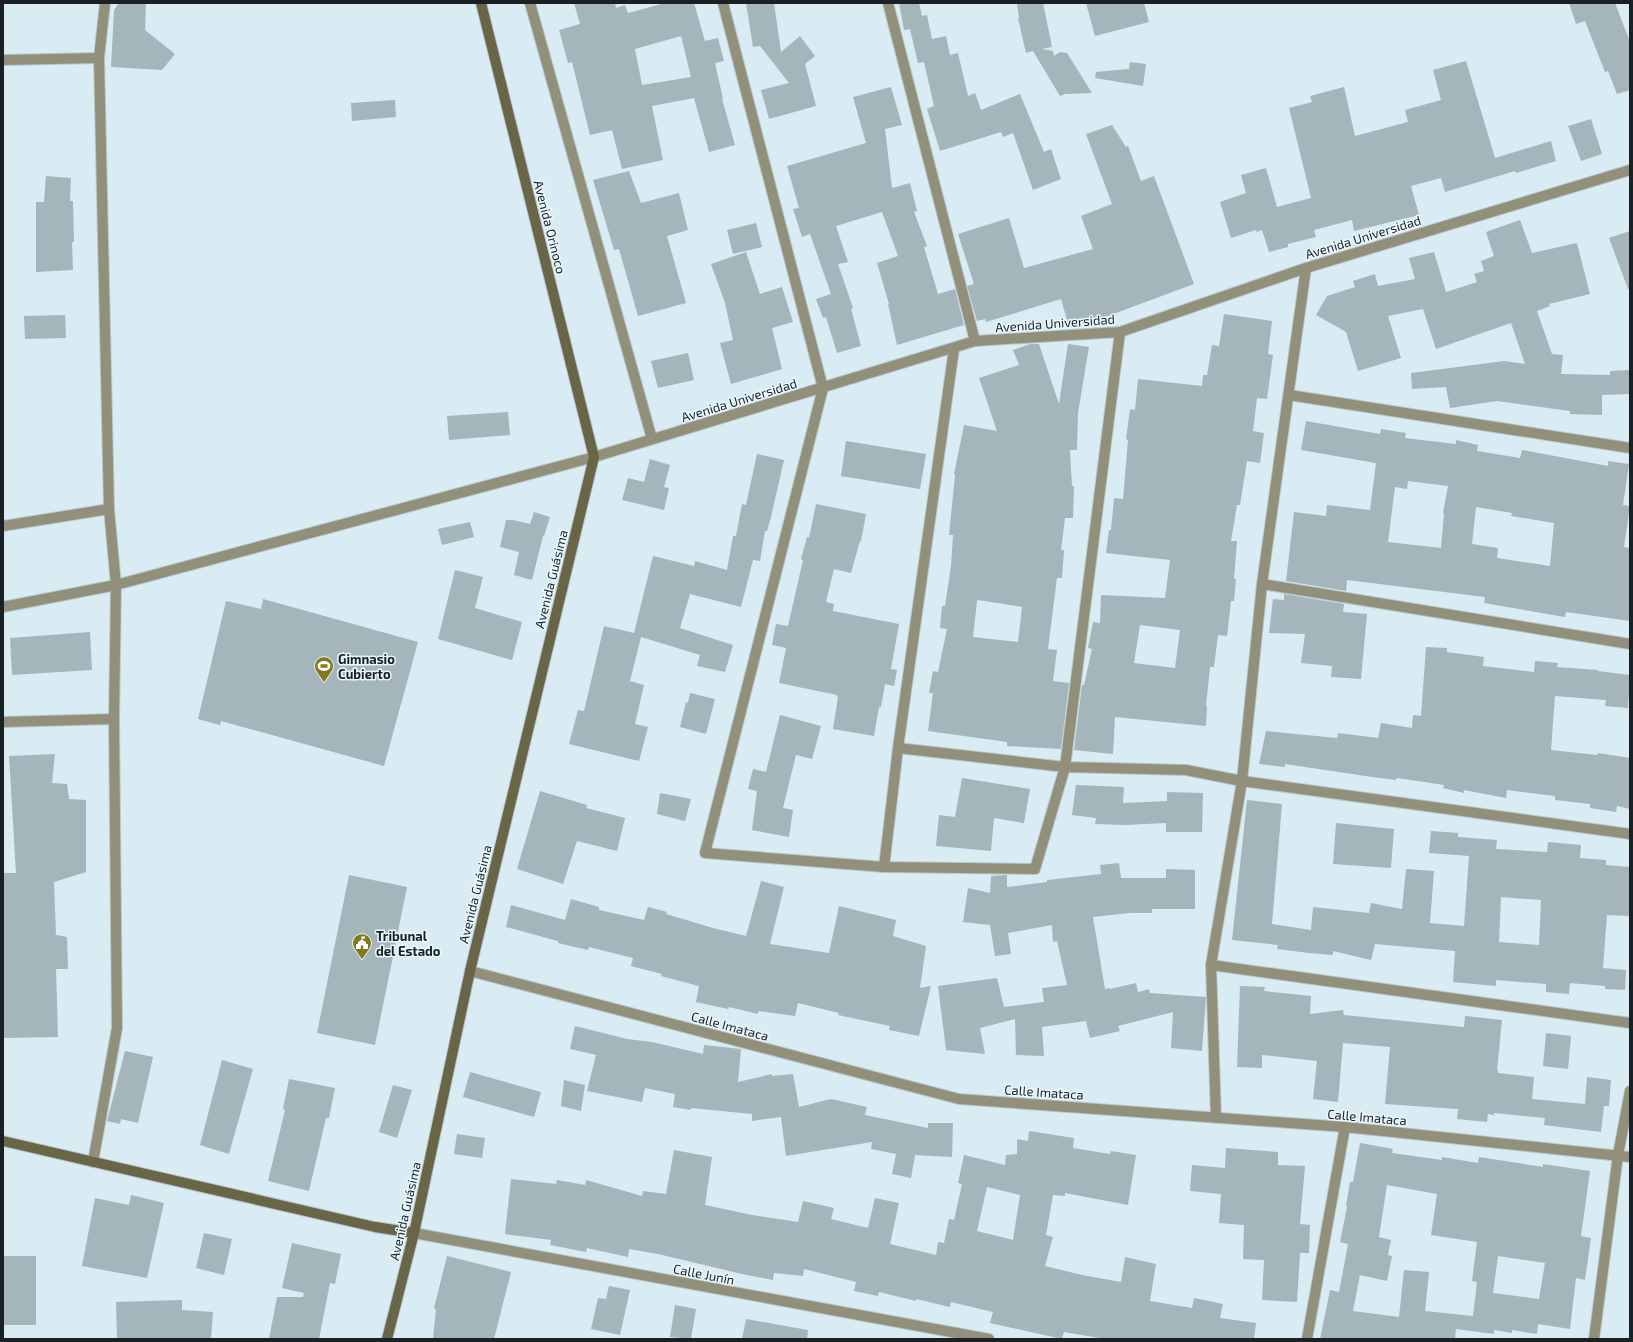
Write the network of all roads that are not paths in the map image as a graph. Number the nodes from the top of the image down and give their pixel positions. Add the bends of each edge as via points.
1 (106, 3) edge
2 (481, 3) edge
3 (530, 3) edge
4 (723, 3) edge
5 (888, 3) edge
6 (99, 58) junction
7 (3, 60) edge
8 (1630, 170) edge
9 (1306, 268) junction
10 (1120, 332) junction
11 (975, 341) junction
12 (954, 348) junction
13 (822, 388) junction
14 (1289, 395) junction
15 (652, 439) junction
16 (1630, 448) edge
17 (594, 457) junction
18 (109, 509) junction
19 (3, 526) edge
20 (1262, 584) junction
21 (116, 585) junction
22 (3, 607) edge
23 (1630, 644) edge
24 (114, 719) junction
25 (3, 722) edge
26 (898, 748) junction
27 (1064, 768) junction
28 (1242, 781) junction
29 (1630, 834) edge
30 (884, 867) junction
31 (1211, 965) junction
32 (470, 971) junction
33 (1630, 1023) edge
34 (1630, 1091) edge
35 (1216, 1118) junction
36 (1345, 1127) junction
37 (3, 1141) edge
38 (1618, 1155) junction
39 (1630, 1157) edge
40 (93, 1162) junction
41 (414, 1233) junction
42 (387, 1339) edge
43 (989, 1339) edge
44 (1307, 1339) edge
45 (1594, 1339) edge

1 - 6 street
2 - 17 main road, Avenida Orinoco
3 - 15 street
4 - 13 street
5 - 11 street
6 - 7 street
6 - 18 street
8 - 9 street, Avenida Universidad
9 - 10 street, Avenida Universidad
9 - 14 street
10 - 11 street, Avenida Universidad
10 - 27 street
11 - 12 street, Avenida Universidad
12 - 13 street, Avenida Universidad
12 - 26 street
13 - 15 street, Avenida Universidad
13 - 30 street via 705,853
14 - 16 street
14 - 20 street
15 - 17 street, Avenida Universidad
17 - 21 street, Avenida Universidad
17 - 32 main road, Avenida Guásima
18 - 19 street
18 - 21 street
20 - 23 street
20 - 28 street
21 - 22 street, Avenida Universidad
21 - 24 street
24 - 25 street
24 - 40 street via 117,1028
26 - 27 street
26 - 30 street
27 - 28 street via 1186,770
27 - 30 street via 1035,869
28 - 29 street
28 - 31 street
31 - 33 street
31 - 35 street
32 - 35 street, Calle Imataca via 958,1099
32 - 41 main road, Avenida Guásima
34 - 38 street
35 - 36 street, Calle Imataca
36 - 38 street, Calle Imataca
36 - 44 street
37 - 40 main road
38 - 39 street, Calle Imataca
38 - 45 street
40 - 41 main road via 375,1227
41 - 42 main road, Avenida Guásima
41 - 43 street, Calle Junín

